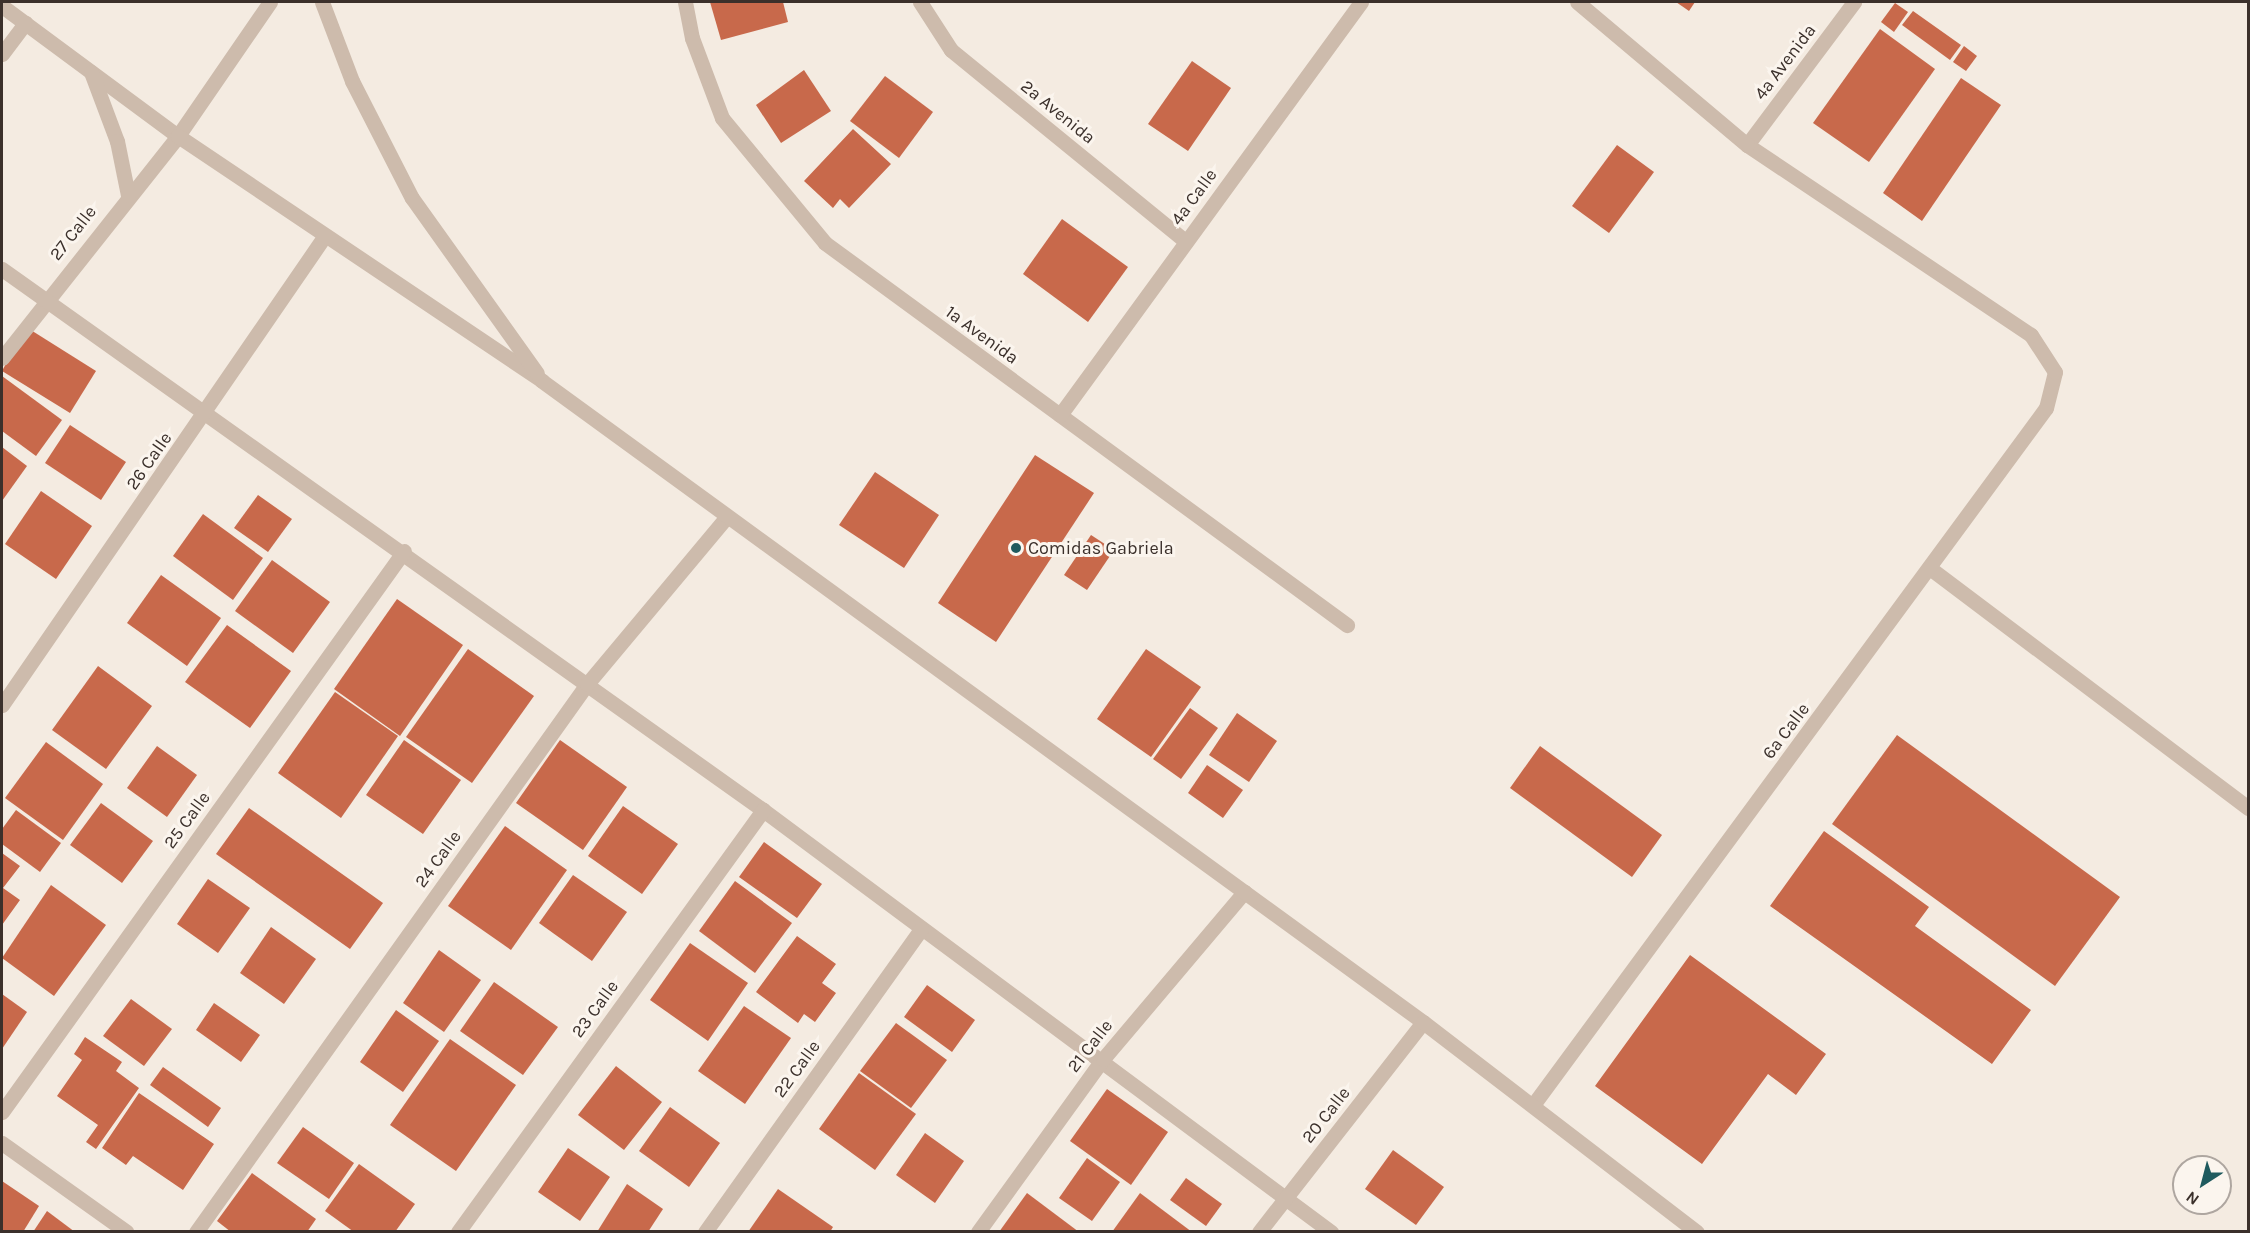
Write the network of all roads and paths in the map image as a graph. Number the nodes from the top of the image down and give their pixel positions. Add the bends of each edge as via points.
1 (270, 2) edge
2 (322, 2) edge
3 (685, 2) edge
4 (920, 2) edge
5 (1361, 2) edge
6 (1577, 2) edge
7 (1854, 2) edge
8 (2, 6) edge
9 (25, 23) junction
10 (2, 54) edge
11 (90, 71) junction
12 (178, 136) junction
13 (1747, 145) junction
14 (128, 195) junction
15 (324, 237) junction
16 (1186, 242) junction
17 (2, 269) edge
18 (45, 300) junction
19 (2, 358) edge
20 (542, 381) junction
21 (206, 414) junction
22 (1060, 416) junction
23 (725, 519) junction
24 (404, 551) junction
25 (1931, 569) junction
26 (1347, 625) dead end
27 (587, 684) junction
28 (2, 705) edge
29 (2248, 808) edge
30 (763, 810) junction
31 (1244, 892) junction
32 (921, 930) junction
33 (1423, 1022) junction
34 (1103, 1059) junction
35 (1533, 1105) junction
36 (2, 1112) edge
37 (2, 1143) edge
38 (1288, 1196) junction
39 (127, 1232) edge
40 (196, 1232) edge
41 (458, 1232) edge
42 (705, 1232) edge
43 (978, 1232) edge
44 (1259, 1232) edge
45 (1331, 1232) edge
46 (1697, 1232) edge

1 - 12 street, 27 Calle
2 - 20 street via 352,81 412,198
3 - 22 street, 1a Avenida via 692,38 722,118 825,243
4 - 16 street, 2a Avenida via 951,50
5 - 16 street, 4a Calle
6 - 13 street
7 - 13 street, 4a Avenida
8 - 9 street
9 - 10 street
9 - 11 street
11 - 12 street
11 - 14 street via 117,141
12 - 14 street, 27 Calle
12 - 15 street
13 - 25 street, 6a Calle via 2031,335 2055,372 2046,408
14 - 18 street, 27 Calle
15 - 20 street
15 - 21 street, 26 Calle
16 - 22 street, 4a Calle
17 - 18 street
18 - 19 street, 27 Calle
18 - 21 street
20 - 23 street
21 - 24 street
21 - 28 street, 26 Calle
22 - 26 street, 1a Avenida
23 - 27 street, 24 Calle
23 - 31 street
24 - 27 street
24 - 36 street, 25 Calle
25 - 29 street
25 - 35 street, 6a Calle
27 - 30 street
27 - 40 street, 24 Calle
30 - 32 street
30 - 41 street, 23 Calle
31 - 33 street
31 - 34 street, 21 Calle
32 - 34 street
32 - 42 street, 22 Calle
33 - 35 street
33 - 38 street, 20 Calle
34 - 38 street
34 - 43 street, 21 Calle
35 - 46 street
37 - 39 street
38 - 44 street, 20 Calle
38 - 45 street

